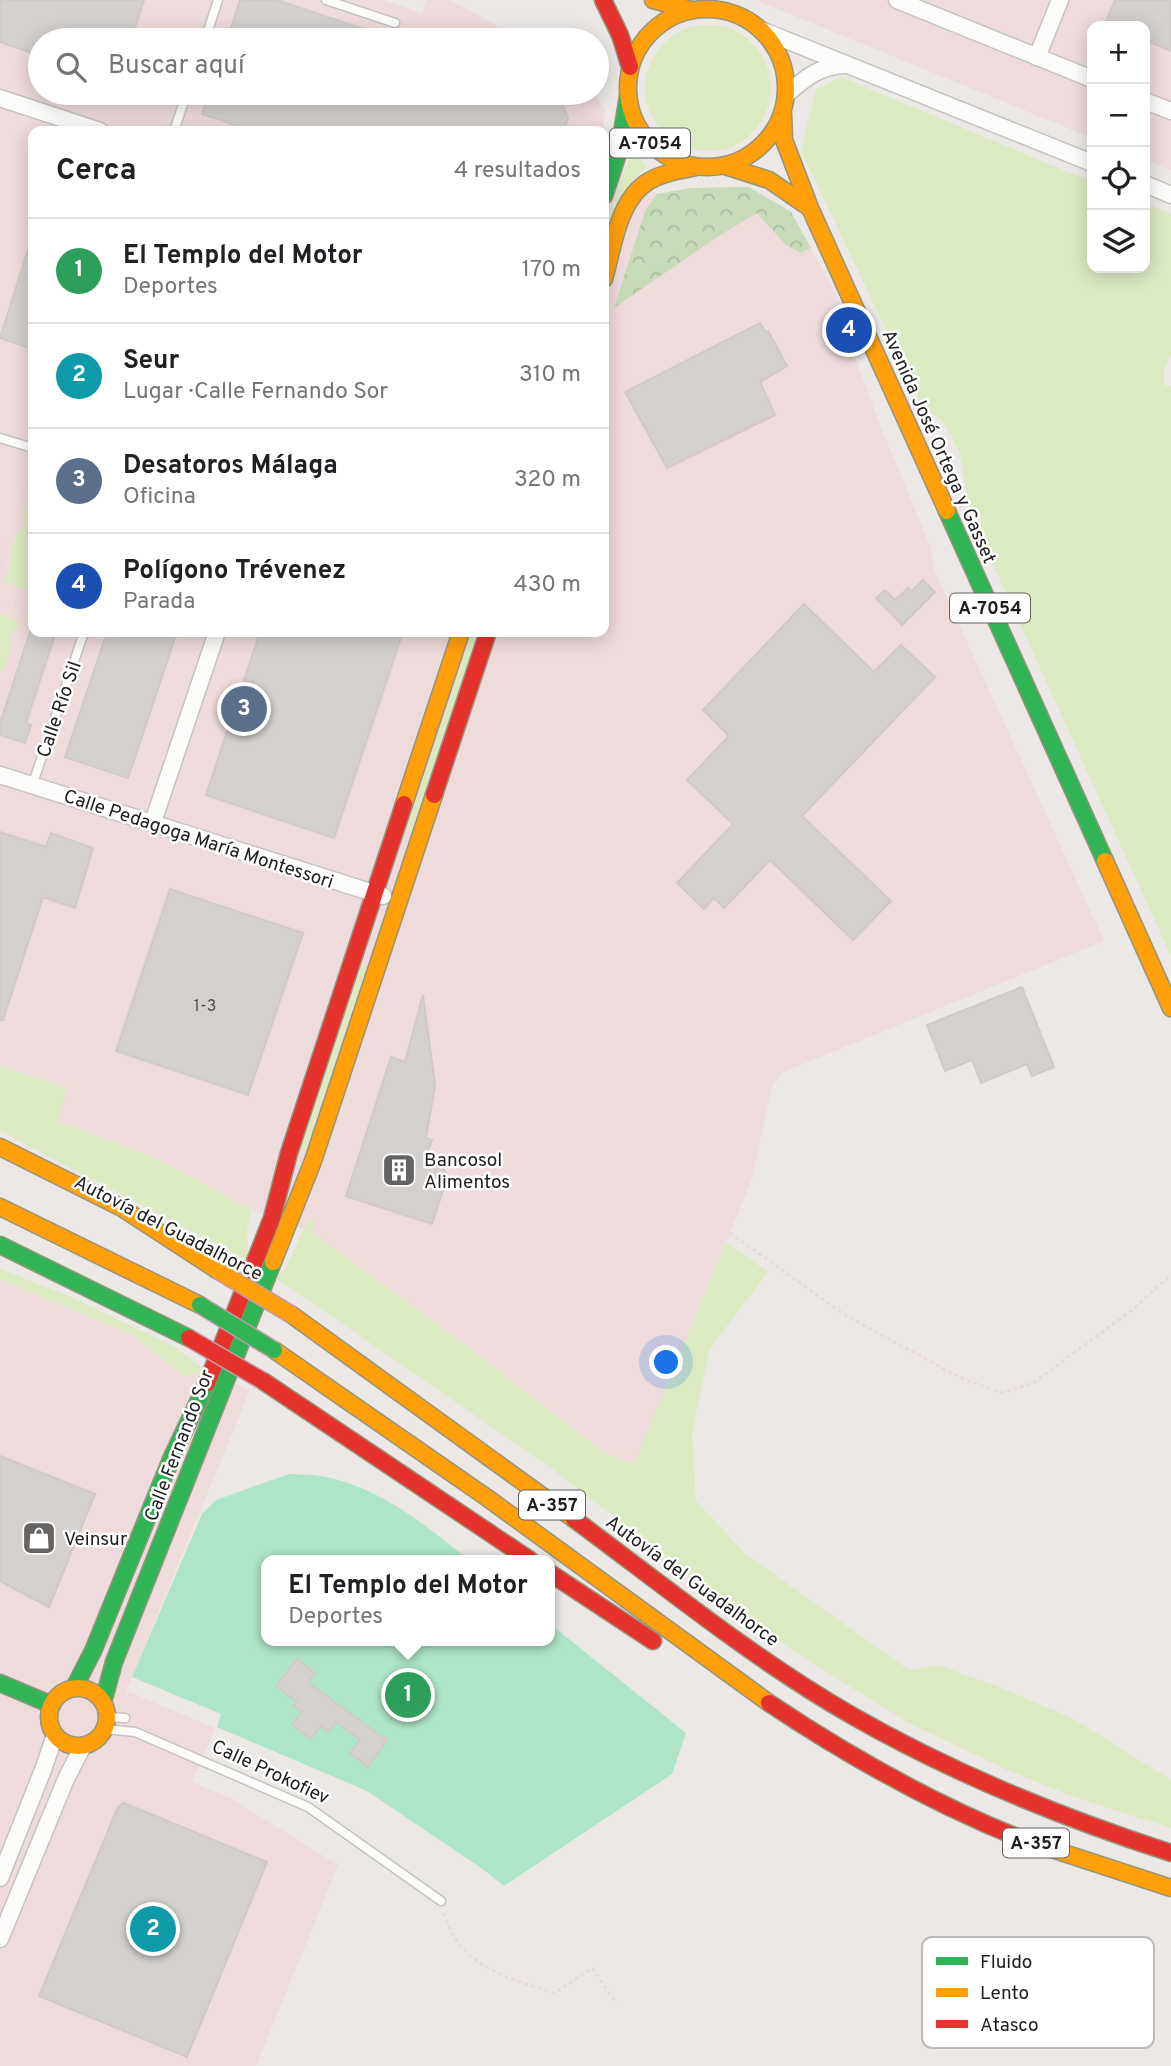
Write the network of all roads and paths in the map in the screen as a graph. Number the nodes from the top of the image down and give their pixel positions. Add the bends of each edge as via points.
1 (218, 0) edge
2 (326, 0) edge
3 (603, 0) edge
4 (653, 0) edge
5 (897, 0) edge
6 (1060, 0) edge
7 (691, 10) junction
8 (395, 23) dead end
9 (209, 28) edge
10 (761, 30) junction
11 (1037, 57) junction
12 (846, 65) junction
13 (630, 68) junction
14 (1087, 77) edge
15 (787, 94) junction
16 (628, 96) junction
17 (0, 98) edge
18 (1150, 103) edge
19 (183, 105) edge
20 (1171, 111) edge
21 (783, 114) junction
22 (85, 126) edge
23 (177, 126) edge
24 (1087, 161) edge
25 (725, 166) junction
26 (696, 167) junction
27 (609, 181) edge
28 (1150, 186) edge
29 (1171, 195) edge
30 (810, 208) junction
31 (609, 263) edge
32 (0, 438) edge
33 (28, 446) edge
34 (28, 488) edge
35 (0, 569) edge
36 (0, 601) edge
37 (28, 608) edge
38 (28, 624) edge
39 (82, 637) edge
40 (215, 637) edge
41 (459, 637) edge
42 (486, 637) edge
43 (0, 708) edge
44 (0, 775) edge
45 (32, 786) junction
46 (153, 822) junction
47 (374, 894) junction
48 (399, 901) junction
49 (1171, 1008) edge
50 (0, 1147) edge
51 (78, 1204) dead end
52 (0, 1207) edge
53 (730, 1233) dead end
54 (0, 1245) edge
55 (0, 1255) edge
56 (217, 1270) junction
57 (1171, 1275) edge
58 (81, 1283) junction
59 (243, 1318) junction
60 (523, 1555) edge
61 (555, 1576) edge
62 (666, 1650) dead end
63 (689, 1665) dead end
64 (0, 1683) edge
65 (74, 1688) junction
66 (52, 1706) junction
67 (105, 1716) junction
68 (125, 1718) dead end
69 (55, 1735) junction
70 (83, 1746) junction
71 (906, 1787) junction
72 (1171, 1853) edge
73 (0, 1878) edge
74 (1171, 1888) edge
75 (441, 1900) joint
76 (0, 1939) edge
77 (616, 2003) dead end

1 - 9 lane
2 - 8 lane
3 - 13 main road, A-7054 via 621,35
4 - 7 main road, A-7054
5 - 11 street
6 - 11 street
7 - 10 main road, A-7054 via 719,10
7 - 13 main road, A-7054 via 654,29 640,45
10 - 12 street
10 - 15 main road, A-7054 via 782,61
11 - 14 street
12 - 15 street via 828,65
12 - 24 street
13 - 16 main road, A-7054
15 - 21 main road, A-7054
16 - 26 main road, A-7054 via 638,127 650,143 668,157
16 - 27 main road
17 - 22 street
18 - 20 street
19 - 23 lane
21 - 25 main road, A-7054 via 768,140 749,156
21 - 30 main road, Avenida José Ortega y Gasset / A-7054 via 784,140
25 - 26 main road, A-7054
25 - 30 main road, Avenida José Ortega y Gasset / A-7054 via 755,172 786,188
26 - 31 main road via 663,174 642,185 627,205
28 - 29 street
30 - 49 main road, Avenida José Ortega y Gasset / A-7054
32 - 33 lane
34 - 35 path
36 - 37 path
38 - 43 path
39 - 45 lane, Calle Río Sil
40 - 46 street
41 - 47 main road
42 - 48 main road
44 - 45 street, Calle Pedagoga María Montessori
45 - 46 street, Calle Pedagoga María Montessori
46 - 47 street, Calle Pedagoga María Montessori
47 - 48 street, Calle Pedagoga María Montessori
47 - 59 main road via 289,1153
48 - 59 main road via 313,1161
50 - 56 main road via 122,1208
51 - 56 main road, Autovía del Guadalhorce / A-357
52 - 71 main road, A-357, bridge via 200,1305 274,1350 483,1494 709,1660
53 - 57 path via 845,1315 957,1376 1001,1393 1033,1383
54 - 58 main road
55 - 58 main road
56 - 72 main road, Autovía del Guadalhorce / A-357, bridge via 292,1315 848,1713 1003,1791
58 - 60 main road, bridge via 263,1381
59 - 65 main road, Calle Fernando Sor via 172,1457
59 - 67 main road, Calle Fernando Sor via 114,1661
61 - 62 main road
63 - 71 main road via 828,1756
64 - 66 main road
65 - 66 main road via 57,1697
65 - 67 main road via 96,1694
66 - 69 main road via 50,1726
67 - 68 lane
67 - 70 main road via 98,1739
67 - 75 lane, Calle Prokofiev via 309,1807
69 - 70 main road via 73,1746
69 - 73 street
70 - 76 street
71 - 74 main road, A-357 via 1018,1837
75 - 77 path via 448,1930 462,1951 507,1978 555,1993 592,1968

